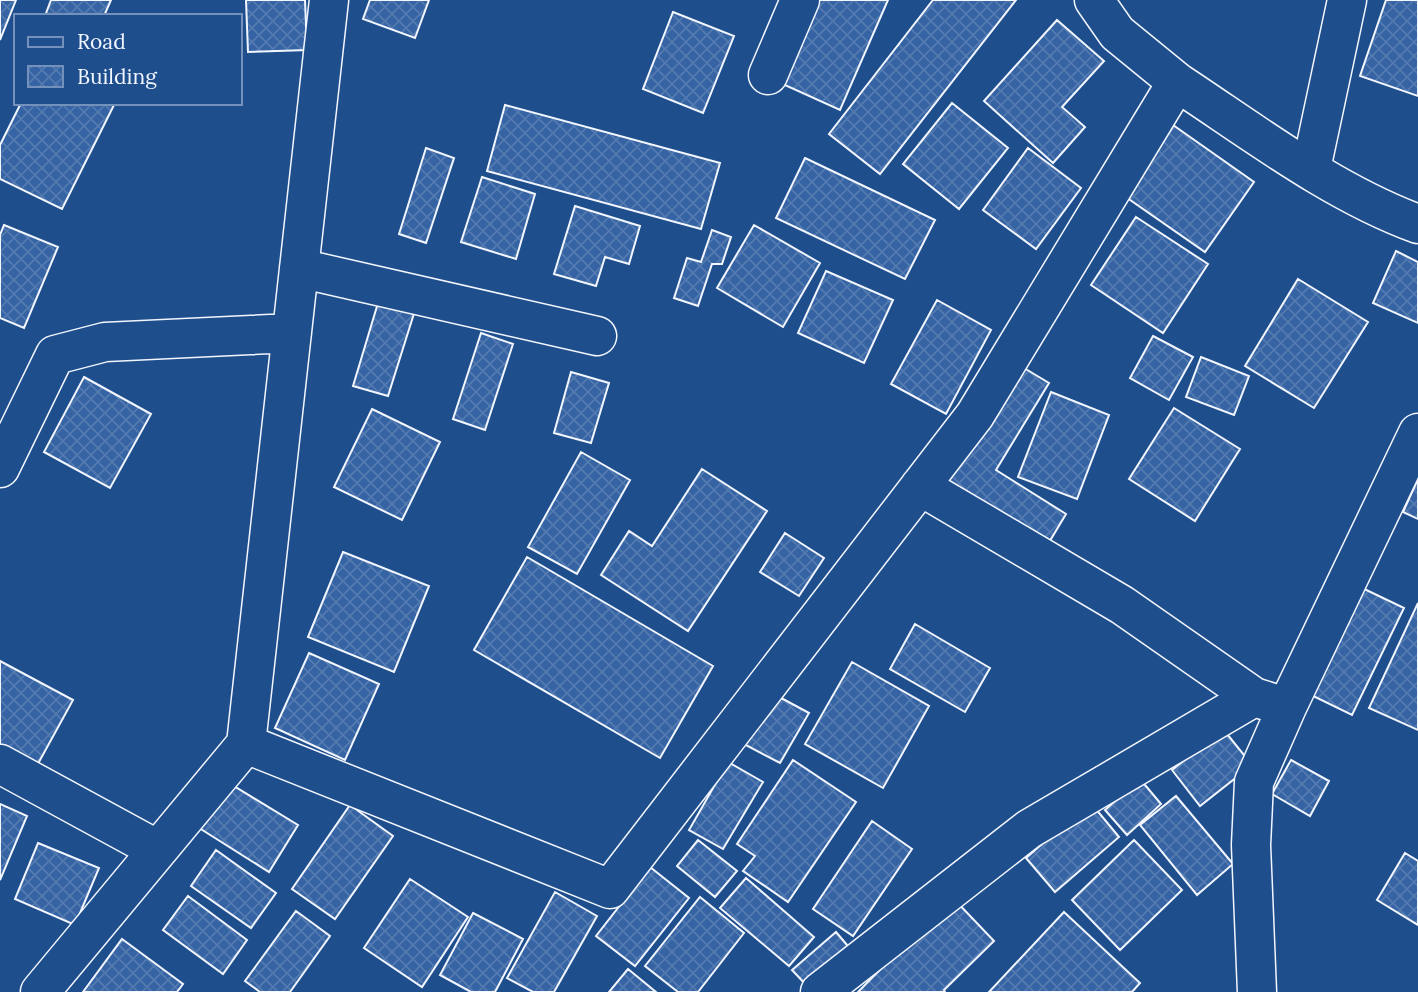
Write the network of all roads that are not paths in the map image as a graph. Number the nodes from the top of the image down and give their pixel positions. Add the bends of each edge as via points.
1 (329, 0) edge
2 (800, 0) edge
3 (1094, 0) edge
4 (1347, 0) edge
5 (768, 75) dead end
6 (1177, 82) junction
7 (1311, 169) junction
8 (1418, 224) edge
9 (299, 268) junction
10 (292, 333) junction
11 (597, 335) dead end
12 (1418, 433) edge
13 (0, 468) edge
14 (920, 486) junction
15 (1271, 702) junction
16 (246, 744) junction
17 (0, 764) edge
18 (158, 850) junction
19 (40, 992) edge
20 (820, 992) edge
21 (1257, 992) edge

1 - 9 street
2 - 5 street
3 - 6 street via 1117,33
4 - 7 street
6 - 7 street
6 - 14 street via 975,415
7 - 8 street via 1389,214
9 - 10 street
9 - 11 street
10 - 13 street via 105,342 55,355
10 - 16 street
12 - 15 street
14 - 15 street via 1122,604
14 - 16 street via 610,889
15 - 20 street via 1029,829
15 - 21 street via 1254,782 1251,845
16 - 18 street
17 - 18 street
18 - 19 street

